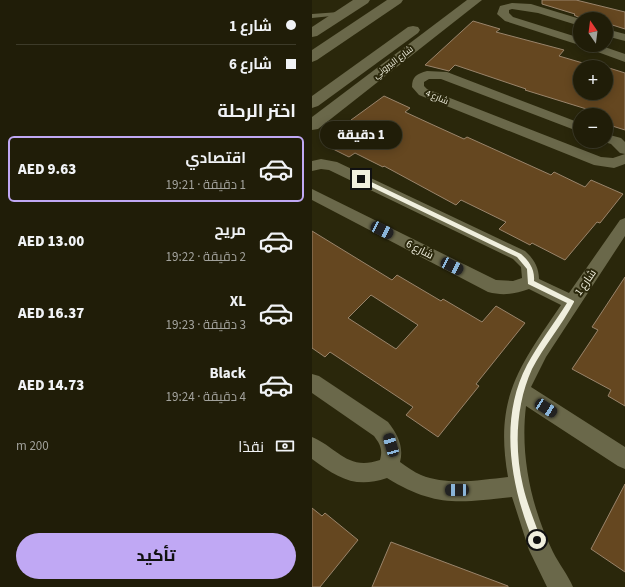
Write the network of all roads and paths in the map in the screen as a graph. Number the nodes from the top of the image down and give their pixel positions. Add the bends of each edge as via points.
1 (363, 0) edge
2 (396, 0) edge
3 (454, 0) edge
4 (475, 0) edge
5 (342, 14) junction
6 (312, 16) edge
7 (573, 21) edge
8 (312, 33) edge
9 (613, 34) edge
10 (625, 38) edge
11 (399, 40) junction
12 (573, 40) edge
13 (414, 46) junction
14 (384, 51) junction
15 (608, 52) edge
16 (312, 57) edge
17 (399, 58) junction
18 (625, 58) edge
19 (312, 103) edge
20 (312, 125) edge
21 (573, 125) edge
22 (613, 141) edge
23 (625, 150) edge
24 (625, 159) edge
25 (312, 166) edge
26 (312, 194) edge
27 (622, 234) edge
28 (530, 282) junction
29 (571, 302) junction
30 (312, 382) edge
31 (520, 391) junction
32 (312, 447) edge
33 (625, 459) edge
34 (388, 467) junction
35 (519, 486) junction
36 (561, 587) edge

1 - 5 main road
2 - 16 main road
3 - 11 street, شارع البيروني
4 - 13 street, شارع البيروني
5 - 6 lane
5 - 8 main road
7 - 12 street via 525,5 507,6 502,11 509,19
9 - 10 street
11 - 13 street via 402,45
11 - 14 street, شارع البيروني
13 - 17 street, شارع البيروني
14 - 17 street via 396,51 400,55
14 - 19 street, شارع البيروني
15 - 18 street
17 - 20 street, شارع البيروني
21 - 24 street, شارع 4 via 443,75 427,75 418,80 418,87 423,92 599,162 614,163
22 - 23 street
25 - 28 street via 332,165 519,255 530,268
26 - 28 street, شارع 6 via 494,287 513,288
27 - 29 street, شارع 1
28 - 29 street
29 - 31 street, شارع 1 via 530,367
30 - 34 street via 381,429 388,438 393,453
31 - 33 street
31 - 35 street, شارع 1 via 514,419
32 - 34 street via 346,471 359,474
34 - 35 street via 421,485 443,491
35 - 36 street, شارع 1 via 532,529 551,574

